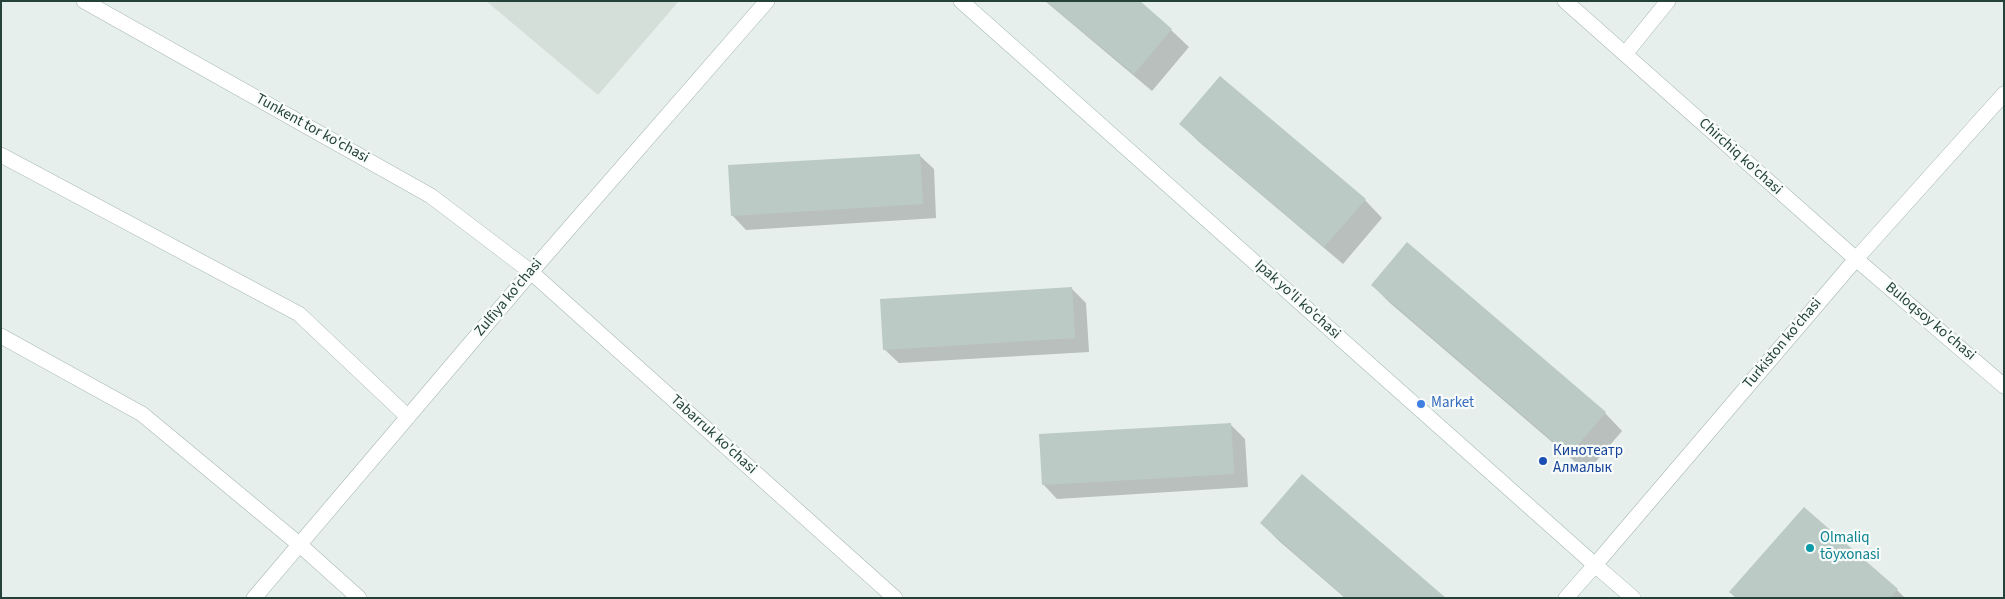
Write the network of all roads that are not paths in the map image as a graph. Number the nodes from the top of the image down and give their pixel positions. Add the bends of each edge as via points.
1 (84, 1) edge
2 (767, 1) edge
3 (961, 1) edge
4 (1565, 1) edge
5 (1668, 1) edge
6 (1625, 54) junction
7 (2004, 94) edge
8 (1, 155) edge
9 (1856, 259) junction
10 (530, 272) junction
11 (1, 336) edge
12 (2004, 386) edge
13 (408, 418) junction
14 (300, 545) junction
15 (1595, 565) junction
16 (254, 598) edge
17 (359, 598) edge
18 (894, 598) edge
19 (1566, 598) edge
20 (1632, 598) edge

1 - 10 street, Tunkent tor ko'chasi via 431,196
2 - 10 street, Zulfiya ko'chasi
3 - 15 street, Ipak yo'li ko'chasi
4 - 6 street, Chirchiq ko'chasi
5 - 6 street
6 - 9 street, Chirchiq ko'chasi
7 - 9 street, Turkiston ko'chasi
8 - 13 street via 299,314
9 - 12 street, Buloqsoy ko'chasi
9 - 15 street, Turkiston ko'chasi
10 - 13 street, Zulfiya ko'chasi
10 - 18 street, Tabarruk ko'chasi
11 - 14 street via 142,414
13 - 14 street, Zulfiya ko'chasi
14 - 16 street, Zulfiya ko'chasi
14 - 17 street
15 - 19 street, Turkiston ko'chasi
15 - 20 street, Ipak yo'li ko'chasi

